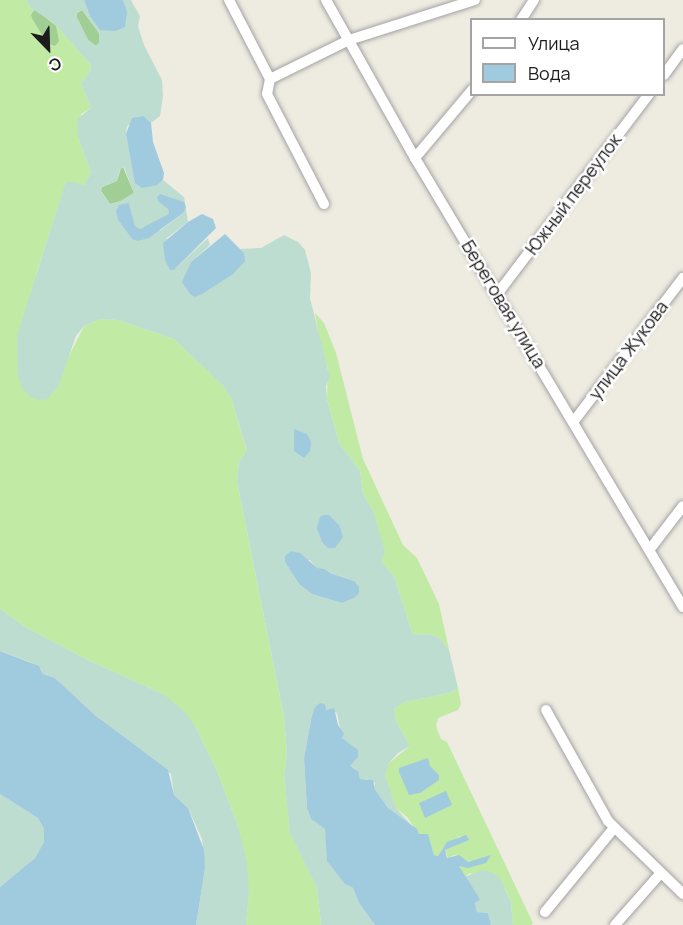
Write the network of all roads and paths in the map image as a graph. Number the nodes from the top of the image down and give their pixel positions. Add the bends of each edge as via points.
1 (229, 0) edge
2 (326, 0) edge
3 (475, 0) edge
4 (534, 0) edge
5 (522, 18) edge
6 (348, 40) junction
7 (683, 49) edge
8 (665, 72) edge
9 (270, 79) junction
10 (470, 91) edge
11 (647, 96) edge
12 (415, 158) junction
13 (324, 204) dead end
14 (683, 278) edge
15 (498, 293) junction
16 (574, 421) junction
17 (683, 506) edge
18 (650, 549) junction
19 (683, 607) edge
20 (546, 710) dead end
21 (614, 828) junction
22 (660, 874) junction
23 (683, 894) edge
24 (545, 912) dead end
25 (615, 925) edge

1 - 9 street
2 - 6 street, Береговая улица
3 - 6 street
4 - 5 street
6 - 9 street
6 - 12 street, Береговая улица
7 - 8 street
9 - 13 street via 267,94
10 - 12 street
11 - 15 street, Южный переулок
12 - 15 street, Береговая улица
14 - 16 street, улица Жукова
15 - 16 street, Береговая улица
16 - 18 street, Береговая улица
17 - 18 street
18 - 19 street, Береговая улица
20 - 21 street
21 - 22 street
21 - 24 street
22 - 23 street
22 - 25 street

